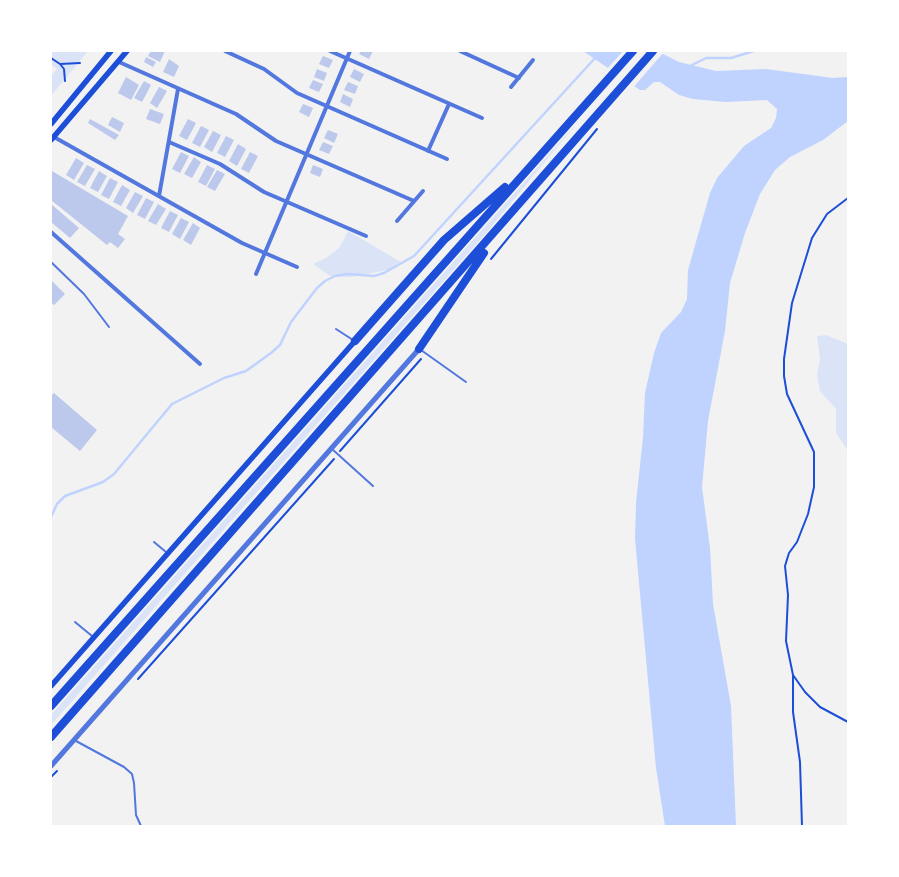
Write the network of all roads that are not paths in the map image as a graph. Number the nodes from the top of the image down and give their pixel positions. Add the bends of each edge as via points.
1 (111, 51) edge
2 (127, 51) edge
3 (225, 51) edge
4 (330, 51) edge
5 (350, 51) edge
6 (460, 51) edge
7 (633, 51) edge
8 (653, 51) edge
9 (347, 58) junction
10 (533, 60) dead end
11 (119, 62) junction
12 (519, 78) junction
13 (511, 87) dead end
14 (178, 88) junction
15 (449, 104) junction
16 (326, 106) junction
17 (482, 118) dead end
18 (51, 124) edge
19 (52, 139) edge
20 (169, 142) junction
21 (428, 151) junction
22 (305, 154) junction
23 (447, 159) dead end
24 (535, 160) junction
25 (423, 191) dead end
26 (159, 196) junction
27 (414, 201) junction
28 (286, 202) junction
29 (397, 221) dead end
30 (502, 225) junction
31 (51, 232) edge
32 (366, 236) dead end
33 (264, 254) junction
34 (51, 262) edge
35 (297, 267) dead end
36 (256, 274) dead end
37 (109, 327) dead end
38 (336, 329) dead end
39 (355, 341) junction
40 (422, 351) junction
41 (200, 364) dead end
42 (466, 382) dead end
43 (332, 449) junction
44 (373, 486) dead end
45 (154, 542) dead end
46 (168, 553) junction
47 (75, 622) dead end
48 (94, 637) junction
49 (51, 686) edge
50 (51, 706) edge
51 (51, 737) edge
52 (74, 740) junction
53 (51, 766) edge
54 (141, 826) edge

1 - 18 main road
2 - 11 main road
3 - 16 street via 264,69 297,93
4 - 9 street
5 - 9 street
6 - 12 street
7 - 24 highway
8 - 30 highway
9 - 15 street
9 - 16 street
10 - 12 street
11 - 14 street
11 - 19 main road
12 - 13 street
14 - 20 street
14 - 22 street via 236,114 272,139
15 - 17 street
15 - 21 street
16 - 21 street
16 - 22 street
19 - 26 street
20 - 26 street
20 - 28 street via 220,164
21 - 23 street
22 - 27 street
22 - 28 street
24 - 39 highway via 444,240
24 - 50 highway
25 - 27 street
26 - 33 street
27 - 29 street
28 - 32 street
28 - 33 street
30 - 40 highway
30 - 51 highway
31 - 41 street
33 - 35 street
33 - 36 street
34 - 37 lane via 84,294
38 - 39 lane
39 - 46 main road
40 - 42 lane
40 - 43 street
43 - 44 lane
43 - 52 street
45 - 46 lane
46 - 48 main road
47 - 48 lane
48 - 49 main road
52 - 53 street
52 - 54 lane via 128,770 134,779 136,815

